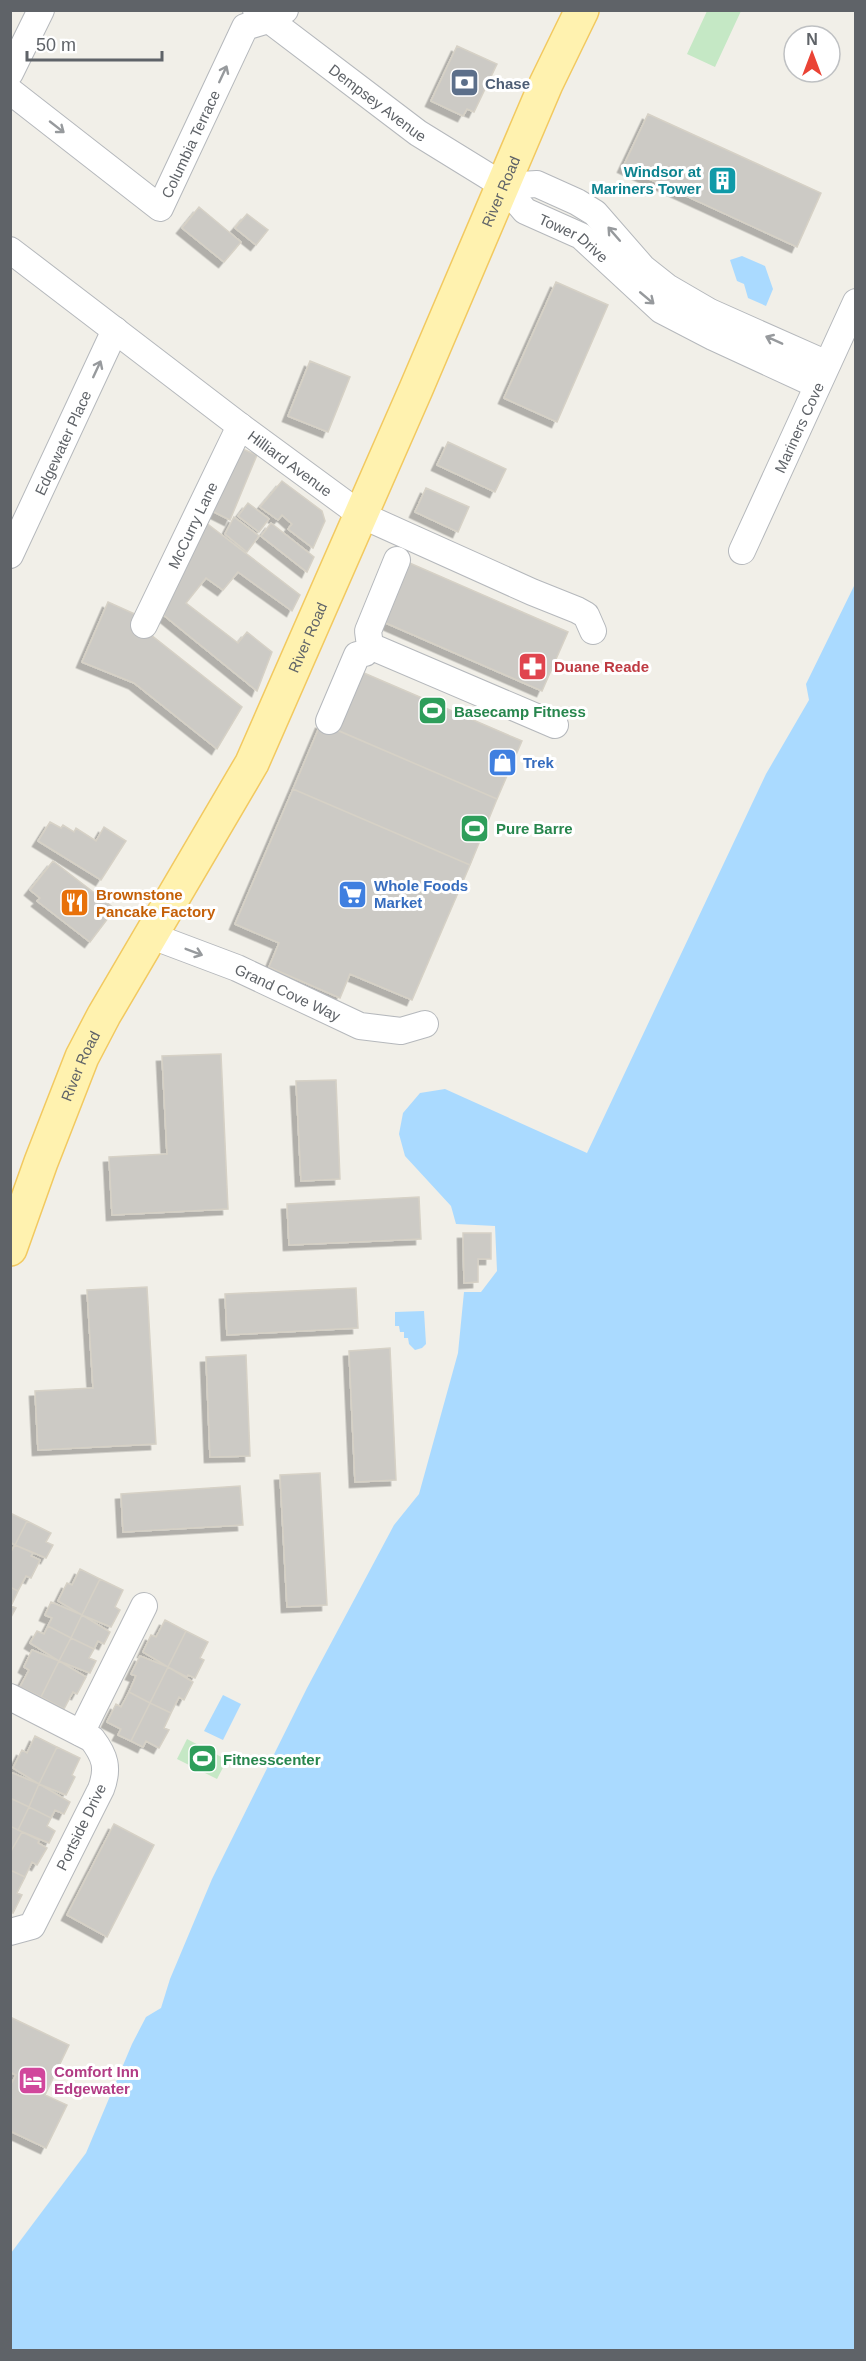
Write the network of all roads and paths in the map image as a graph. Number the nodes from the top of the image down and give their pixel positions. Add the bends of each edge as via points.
1 (40, 10) edge
2 (582, 10) edge
3 (270, 14) edge
4 (10, 73) edge
5 (10, 92) edge
6 (504, 186) junction
7 (10, 250) edge
8 (855, 302) edge
9 (115, 330) junction
10 (822, 375) junction
11 (240, 426) junction
12 (361, 515) junction
13 (742, 551) dead end
14 (10, 555) edge
15 (397, 560) dead end
16 (144, 625) dead end
17 (592, 631) dead end
18 (370, 646) junction
19 (329, 721) dead end
20 (555, 725) dead end
21 (152, 936) junction
22 (425, 1024) dead end
23 (10, 1249) edge
24 (144, 1606) dead end
25 (10, 1697) edge
26 (81, 1733) junction
27 (21, 1929) edge

1 - 4 street
2 - 6 main road, River Road
5 -> 3 street, Columbia Terrace via 160,208 245,27
3 - 6 street, Dempsey Avenue via 418,133
6 - 10 street, Tower Drive via 537,184 577,202 595,213 643,268 667,287
6 - 12 main road, River Road
7 - 9 street, Hilliard Avenue
8 - 10 street, Mariners Cove
9 - 11 street, Hilliard Avenue
14 -> 9 street, Edgewater Place
10 - 13 street, Mariners Cove
11 - 12 street, Hilliard Avenue
11 - 16 street, McCurry Lane
12 - 17 street, Hilliard Avenue via 578,610 586,615
12 - 21 main road, River Road via 252,763
15 - 18 street via 368,631
18 - 19 street via 357,655
18 - 20 street
21 -> 22 street, Grand Cove Way via 237,968 360,1026 401,1031
21 - 23 main road, River Road via 82,1057
24 - 26 street
25 - 26 street, Portside Drive
26 - 27 street, Portside Drive via 101,1751 106,1777

